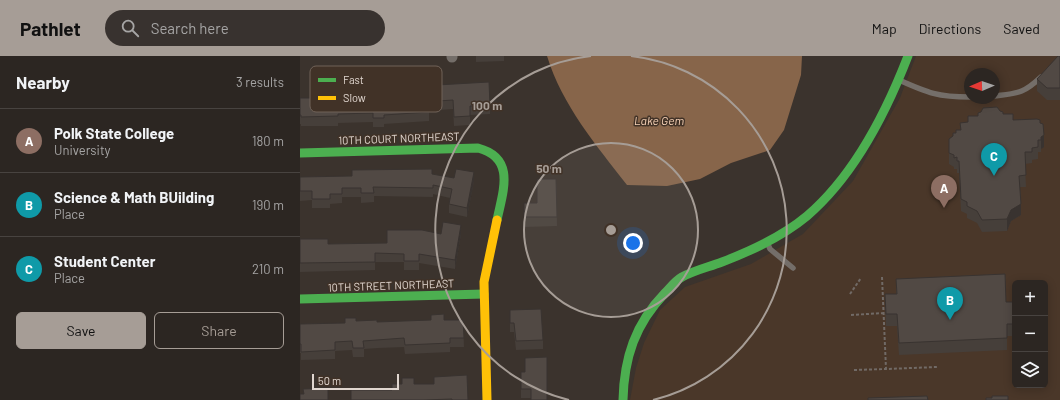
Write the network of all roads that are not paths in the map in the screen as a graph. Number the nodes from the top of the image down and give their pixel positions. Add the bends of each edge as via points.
1 (908, 56) edge
2 (1044, 74) edge
3 (899, 80) junction
4 (1000, 95) edge
5 (964, 96) edge
6 (300, 153) edge
7 (766, 242) junction
8 (793, 268) dead end
9 (484, 294) junction
10 (300, 299) edge
11 (487, 400) edge
12 (623, 400) edge

1 - 3 street
2 - 4 lane via 1030,88 1020,93
3 - 5 lane via 928,93 946,97
3 - 7 street via 875,129 840,180 806,216
6 - 9 street, 10TH COURT NORTHEAST via 478,148 487,150 497,157 504,169 504,178 484,282
7 - 8 lane via 770,249
7 - 12 street via 681,278 652,305 633,336 622,378
9 - 10 street, 10TH STREET NORTHEAST
9 - 11 street

